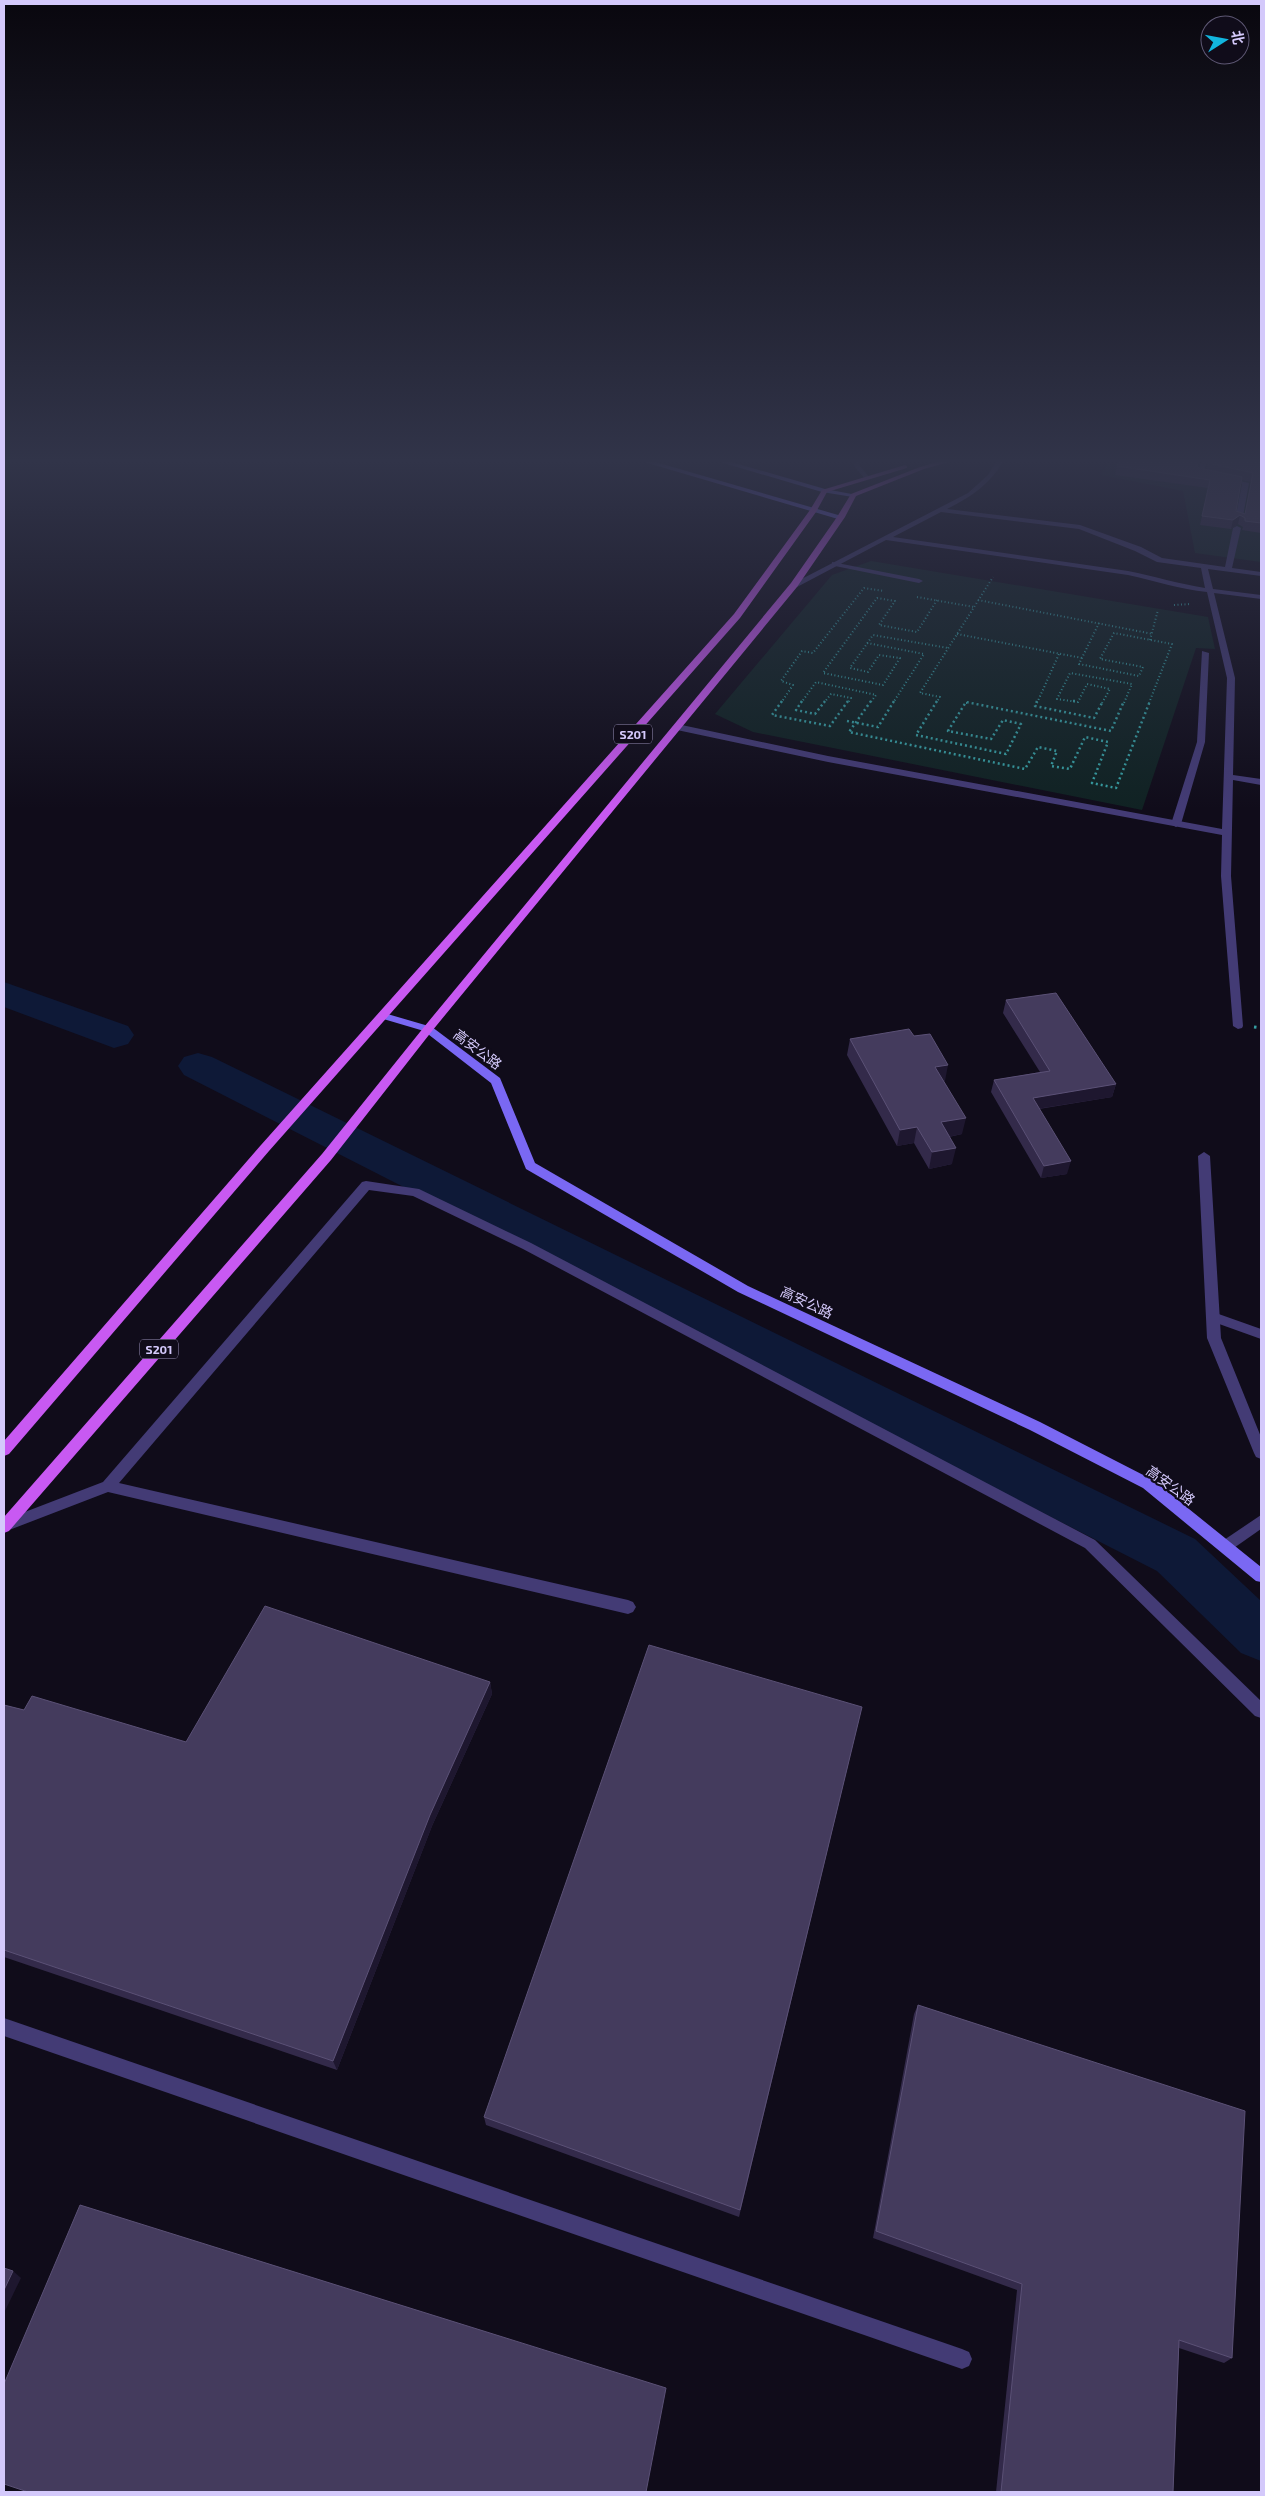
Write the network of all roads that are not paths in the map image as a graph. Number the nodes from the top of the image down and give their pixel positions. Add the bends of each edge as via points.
1 (766, 575) edge
2 (801, 575) edge
3 (813, 575) edge
4 (892, 575) edge
5 (1137, 575) edge
6 (1206, 575) edge
7 (919, 581) dead end
8 (794, 585) junction
9 (1210, 589) junction
10 (1261, 597) edge
11 (1205, 653) dead end
12 (677, 727) junction
13 (1229, 777) junction
14 (1261, 782) edge
15 (1176, 824) junction
16 (1227, 833) junction
17 (384, 1016) junction
18 (1238, 1026) dead end
19 (428, 1029) junction
20 (1204, 1156) dead end
21 (1213, 1317) junction
22 (1261, 1334) edge
23 (4, 1450) edge
24 (1261, 1453) edge
25 (108, 1486) junction
26 (1261, 1521) edge
27 (4, 1526) edge
28 (1226, 1546) junction
29 (1261, 1576) edge
30 (628, 1607) dead end
31 (1261, 1711) edge
32 (4, 2027) edge
33 (962, 2359) dead end

1 - 17 main road, S201 via 737,616
2 - 8 main road, S201
3 - 8 street, S201
4 - 7 street
5 - 9 street via 1182,587
6 - 9 street
8 - 12 main road, S201
9 - 10 street
9 - 13 street via 1231,678
11 - 15 street via 1201,742
12 - 15 street via 828,759
12 - 19 main road, S201
13 - 14 street
13 - 16 street
15 - 16 street
16 - 18 street via 1226,876
17 - 19 street, 高安公路
17 - 23 main road, S201 via 265,1148
19 - 27 main road, S201 via 313,1172
19 - 28 street, 高安公路 via 496,1081 530,1166 743,1289 1035,1426 1148,1484
20 - 21 street
21 - 22 street
21 - 24 street via 1214,1338
25 - 27 street
25 - 30 street
25 - 31 street via 366,1185 415,1192 527,1246 1090,1544
26 - 28 street
28 - 29 street, 高安公路
32 - 33 street

